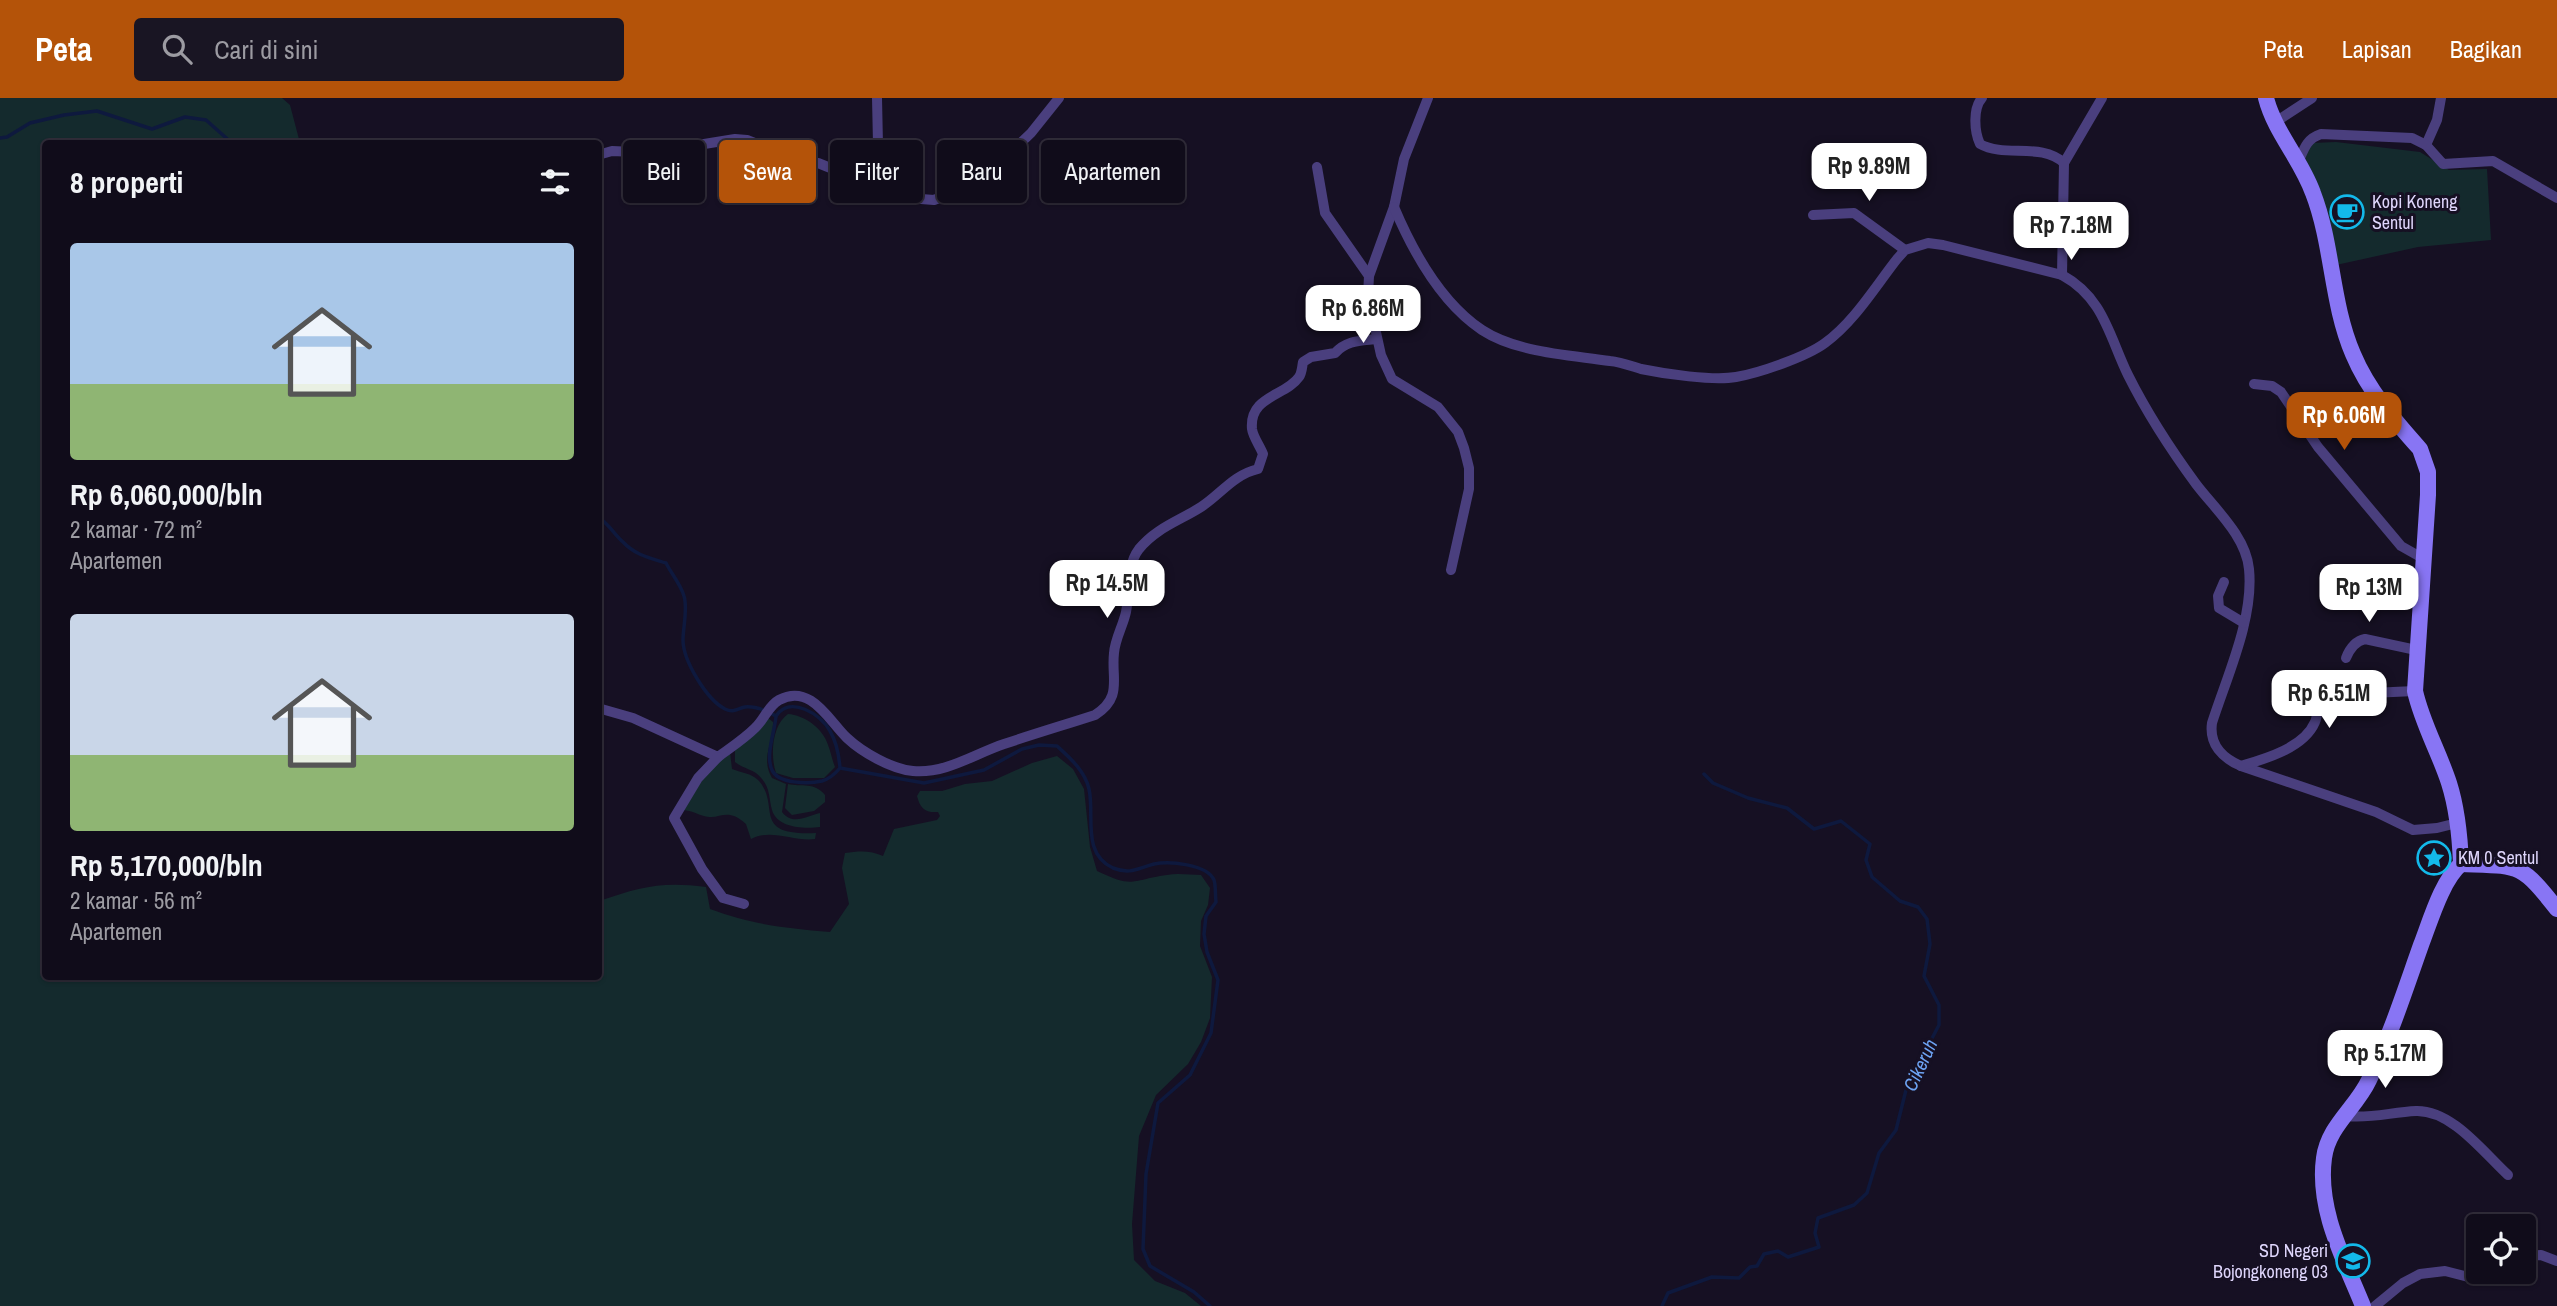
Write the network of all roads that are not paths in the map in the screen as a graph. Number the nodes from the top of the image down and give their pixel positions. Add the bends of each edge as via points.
1 (877, 98) edge
2 (1059, 98) edge
3 (1428, 98) edge
4 (1982, 98) edge
5 (2102, 98) edge
6 (2266, 98) edge
7 (2312, 98) edge
8 (2441, 98) edge
9 (2274, 123) junction
10 (878, 140) edge
11 (2426, 145) junction
12 (602, 154) edge
13 (2064, 163) junction
14 (2298, 163) junction
15 (1317, 167) dead end
16 (830, 168) edge
17 (2557, 198) edge
18 (923, 199) edge
19 (1394, 207) junction
20 (1813, 215) dead end
21 (1905, 250) junction
22 (2062, 275) junction
23 (1369, 276) junction
24 (1377, 338) junction
25 (2254, 384) dead end
26 (2424, 559) junction
27 (1451, 570) dead end
28 (2224, 582) dead end
29 (2244, 623) junction
30 (2416, 650) junction
31 (2346, 658) dead end
32 (2415, 691) junction
33 (602, 709) edge
34 (718, 757) junction
35 (2241, 766) junction
36 (2457, 823) junction
37 (2461, 864) junction
38 (744, 904) dead end
39 (2557, 909) edge
40 (2346, 1116) junction
41 (2508, 1175) dead end
42 (2536, 1255) edge
43 (2557, 1261) edge
44 (2466, 1276) edge
45 (2363, 1306) edge
46 (2375, 1306) edge

1 - 10 street
2 - 18 street via 996,175 979,187
3 - 19 street via 1404,159
4 - 13 street via 1976,109 1980,144 2046,153
5 - 13 street
6 - 9 street
7 - 9 street
8 - 11 street
9 - 14 street
11 - 14 street via 2412,138 2322,134 2311,138
11 - 17 street via 2443,164 2493,161
12 - 16 street via 735,139 762,146 779,160
13 - 22 street
14 - 26 street via 2319,213 2352,353 2376,396 2425,460
15 - 23 street via 1325,213
19 - 21 street via 1440,289 1490,335 1564,355 1699,376 1734,378 1825,343
19 - 23 street
20 - 21 street via 1854,213
21 - 22 street via 1928,243 1943,245
22 - 29 street via 2098,308 2156,424 2242,547 2249,577
23 - 24 street via 1368,296
24 - 27 street via 1392,379 1438,407 1465,448 1469,489
24 - 34 street via 1352,341 1335,354 1303,362 1300,376 1268,397 1254,416 1253,432 1263,454 1258,469 1238,476 1203,506 1163,527 1139,550 1114,652 1114,691 1095,715 956,764 912,771 855,744 828,714 803,697 785,698
25 - 26 street via 2281,392 2318,447 2400,546
26 - 30 street
28 - 29 street via 2219,608
29 - 35 street via 2211,732 2220,753
30 - 31 street via 2365,639 2359,640
30 - 32 street
32 - 35 street via 2317,700 2315,723 2299,741
32 - 36 street via 2450,785
33 - 34 street via 633,718
34 - 38 street via 698,778 674,818 723,898
35 - 36 street via 2376,812 2413,831
36 - 37 street
37 - 39 street via 2512,866 2533,879
37 - 40 street via 2434,911 2368,1083
40 - 41 street via 2437,1114
40 - 45 street via 2334,1128 2326,1148 2325,1205
42 - 43 street
44 - 46 street via 2445,1271 2420,1274

